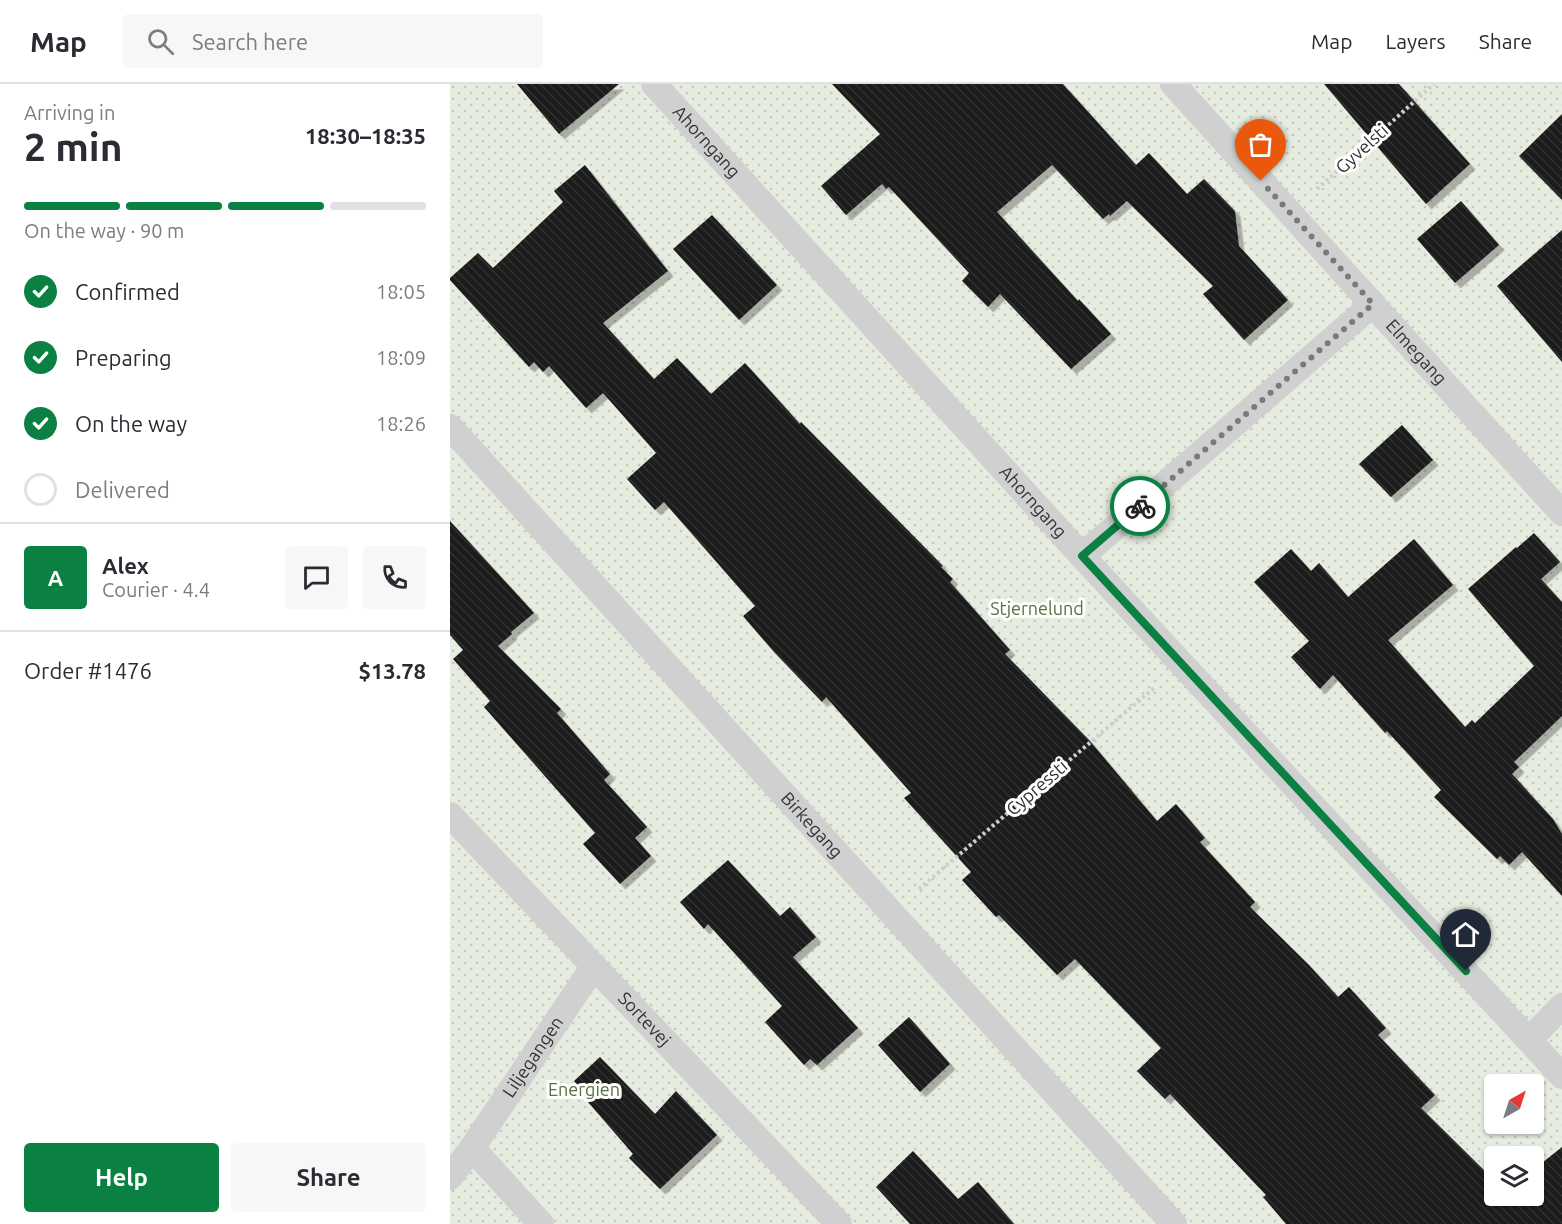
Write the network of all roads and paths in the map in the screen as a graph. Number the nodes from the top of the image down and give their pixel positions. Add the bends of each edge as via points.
1 (654, 84) edge
2 (1173, 84) edge
3 (1434, 84) edge
4 (1290, 213) junction
5 (1373, 304) junction
6 (450, 427) edge
7 (1562, 513) edge
8 (1082, 556) junction
9 (1182, 663) junction
10 (450, 815) edge
11 (891, 913) junction
12 (594, 966) junction
13 (1562, 1006) edge
14 (1529, 1040) junction
15 (1562, 1076) edge
16 (472, 1148) junction
17 (450, 1177) edge
18 (541, 1224) edge
19 (839, 1224) edge
20 (1174, 1224) edge

1 - 8 lane, Ahorngang
2 - 4 lane, Elmegang
3 - 4 path, Gyvelsti
4 - 5 lane, Elmegang
5 - 7 lane, Elmegang
5 - 8 lane
6 - 11 lane, Birkegang
8 - 9 lane, Ahorngang
9 - 11 path, Cypressti
9 - 14 lane, Ahorngang
10 - 12 lane, Sortevej
11 - 20 lane, Birkegang
12 - 16 lane, Liljegangen
12 - 19 lane, Sortevej
13 - 14 lane
14 - 15 lane, Ahorngang
16 - 17 lane, Liljegangen
16 - 18 lane

